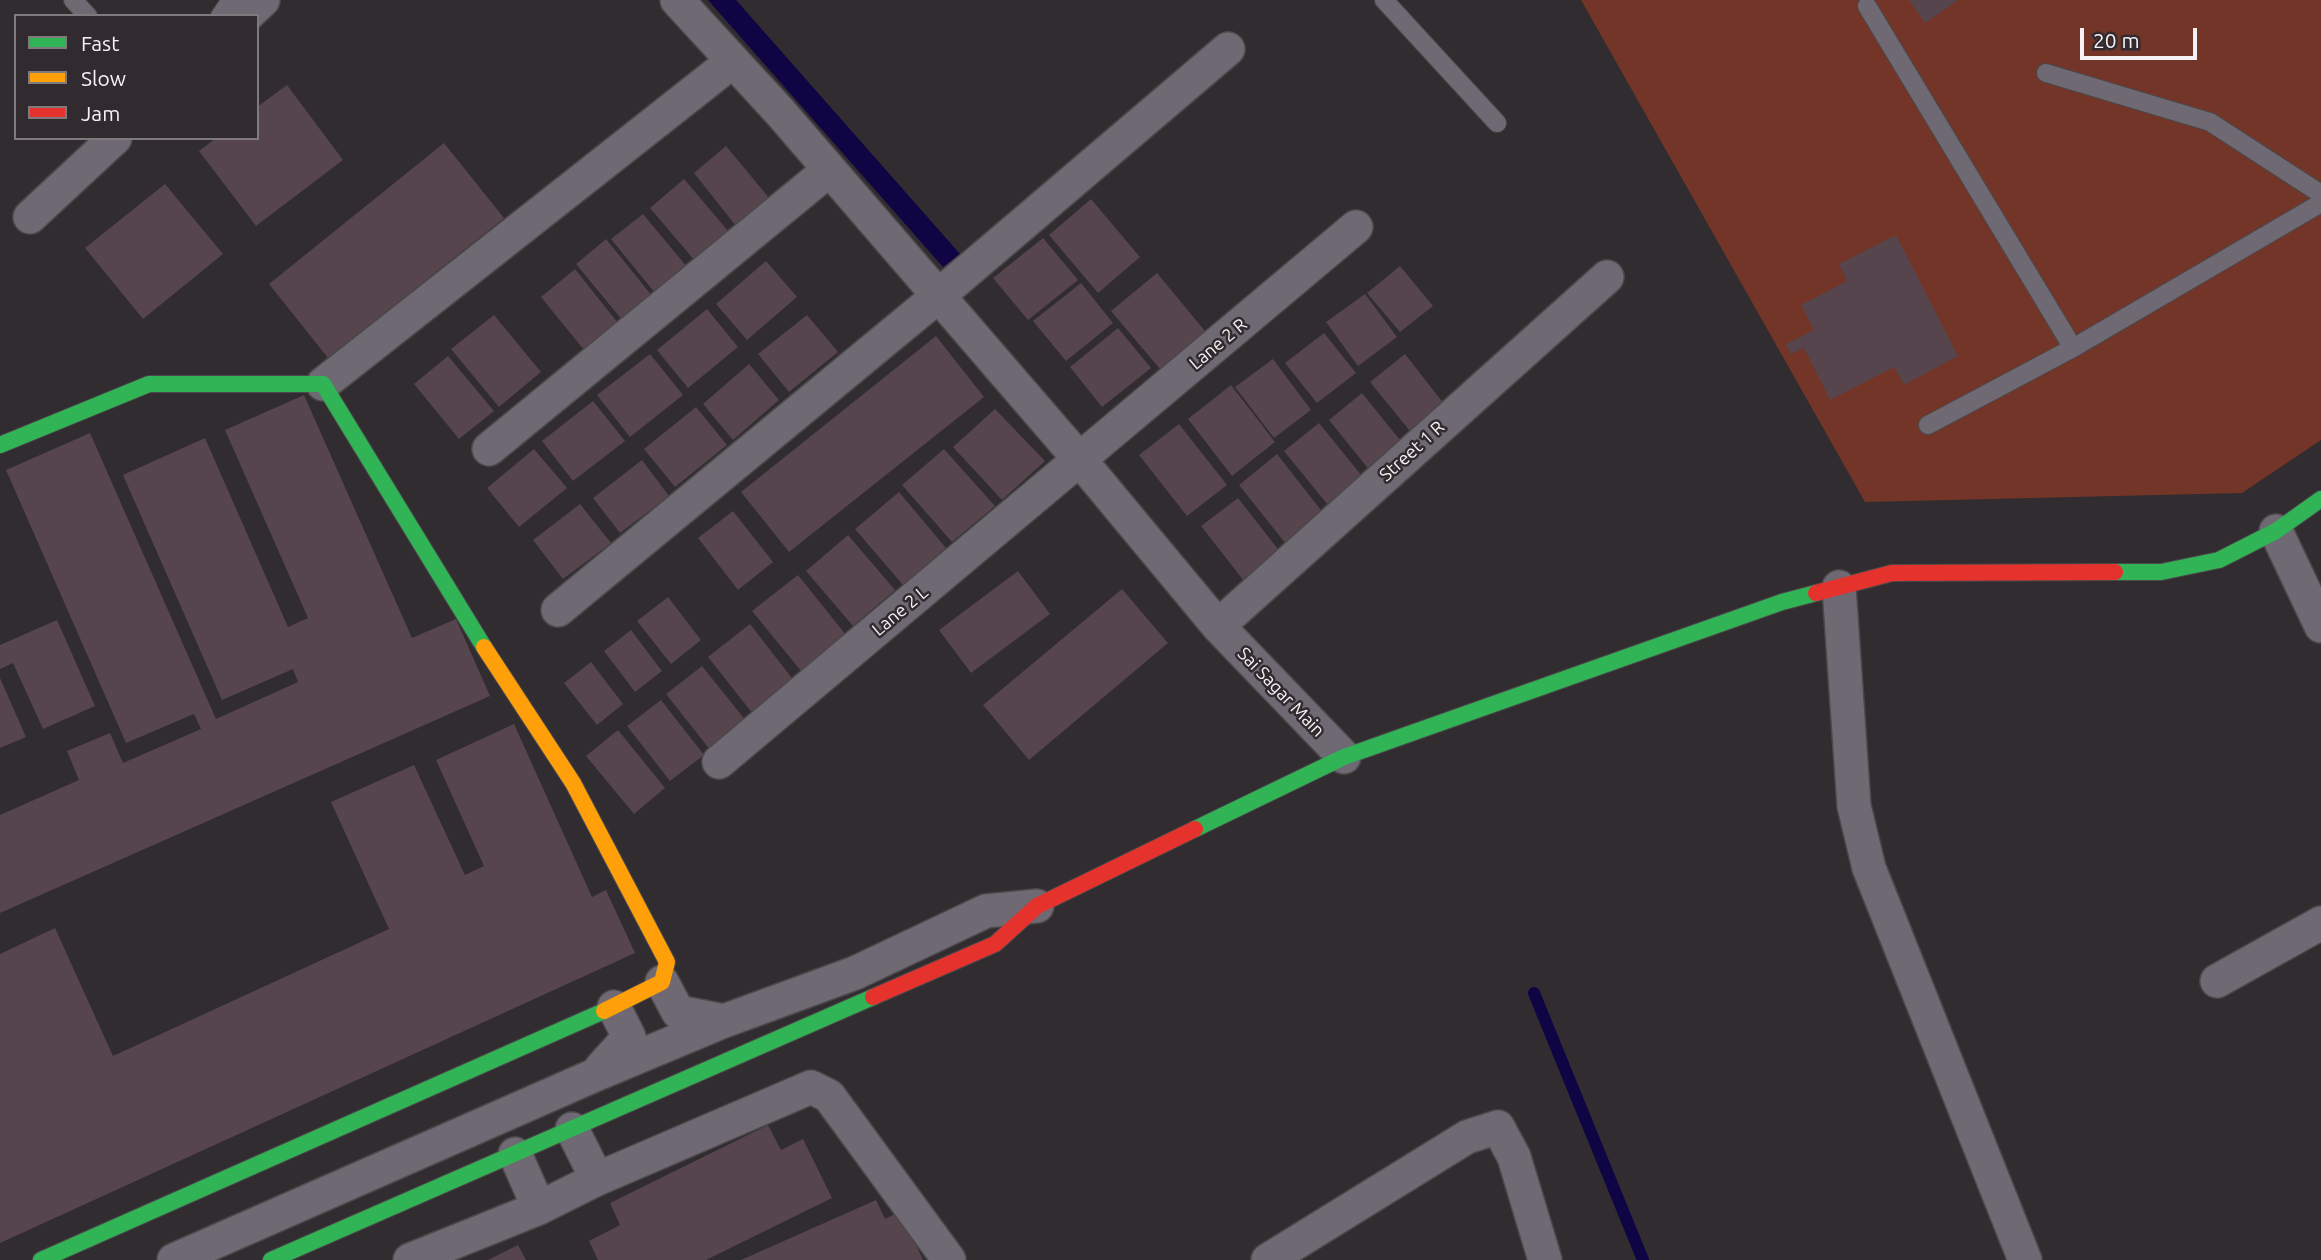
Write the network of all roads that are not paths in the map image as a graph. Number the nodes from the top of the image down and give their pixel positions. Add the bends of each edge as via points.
1 (73, 0) edge
2 (263, 0) edge
3 (677, 0) edge
4 (1384, 0) edge
5 (1867, 6) dead end
6 (86, 14) edge
7 (248, 14) edge
8 (1228, 50) dead end
9 (733, 61) junction
10 (2046, 73) dead end
11 (1497, 123) dead end
12 (113, 140) edge
13 (829, 170) junction
14 (2321, 194) edge
15 (2321, 203) edge
16 (30, 217) dead end
17 (1356, 227) dead end
18 (1607, 277) dead end
19 (937, 297) junction
20 (2073, 348) junction
21 (323, 384) junction
22 (1928, 425) dead end
23 (0, 444) edge
24 (489, 449) dead end
25 (1080, 460) junction
26 (2321, 499) edge
27 (2276, 531) junction
28 (1839, 587) junction
29 (558, 610) dead end
30 (1218, 626) junction
31 (2321, 626) edge
32 (1345, 757) junction
33 (719, 762) dead end
34 (1037, 906) joint
35 (2321, 923) edge
36 (2217, 981) dead end
37 (662, 982) junction
38 (861, 987) junction
39 (614, 1007) junction
40 (724, 1021) junction
41 (595, 1075) junction
42 (527, 1106) junction
43 (572, 1129) junction
44 (528, 1148) junction
45 (597, 1179) junction
46 (539, 1208) junction
47 (41, 1260) edge
48 (174, 1260) edge
49 (271, 1260) edge
50 (410, 1260) edge
51 (949, 1260) edge
52 (1268, 1260) edge
53 (1545, 1260) edge
54 (2025, 1260) edge

1 - 6 lane
2 - 7 street
3 - 9 street, Sai Sagar Main
4 - 11 lane
5 - 20 lane
8 - 19 street
9 - 13 street, Sai Sagar Main
9 - 21 street
10 - 14 lane via 2210,122
12 - 16 street
13 - 19 street, Sai Sagar Main
13 - 24 street
15 - 20 lane
17 - 25 street, Lane 2 R
18 - 30 street, Street 1 R
19 - 25 street, Sai Sagar Main
19 - 29 street
20 - 22 lane
21 - 23 street via 149,384
21 - 37 street via 446,590 573,783 667,961
25 - 30 street, Sai Sagar Main
25 - 33 street, Lane 2 L
26 - 27 street
27 - 28 street via 2219,559 2161,572 1892,573
27 - 31 street
28 - 32 street via 1782,602
28 - 54 street via 1854,806 1869,867
30 - 32 street, Sai Sagar Main
32 - 34 street
34 - 38 street via 986,911
35 - 36 street
37 - 39 street
37 - 40 street via 678,1012
38 - 40 street
38 - 43 street
39 - 41 street via 629,1037
39 - 47 street
40 - 41 street
41 - 42 street
42 - 44 street
42 - 48 street
43 - 44 street
43 - 45 street
44 - 46 street
44 - 49 street
45 - 46 street
45 - 51 street via 811,1087 821,1089
46 - 50 street
52 - 53 street via 1467,1137 1498,1127 1514,1157

